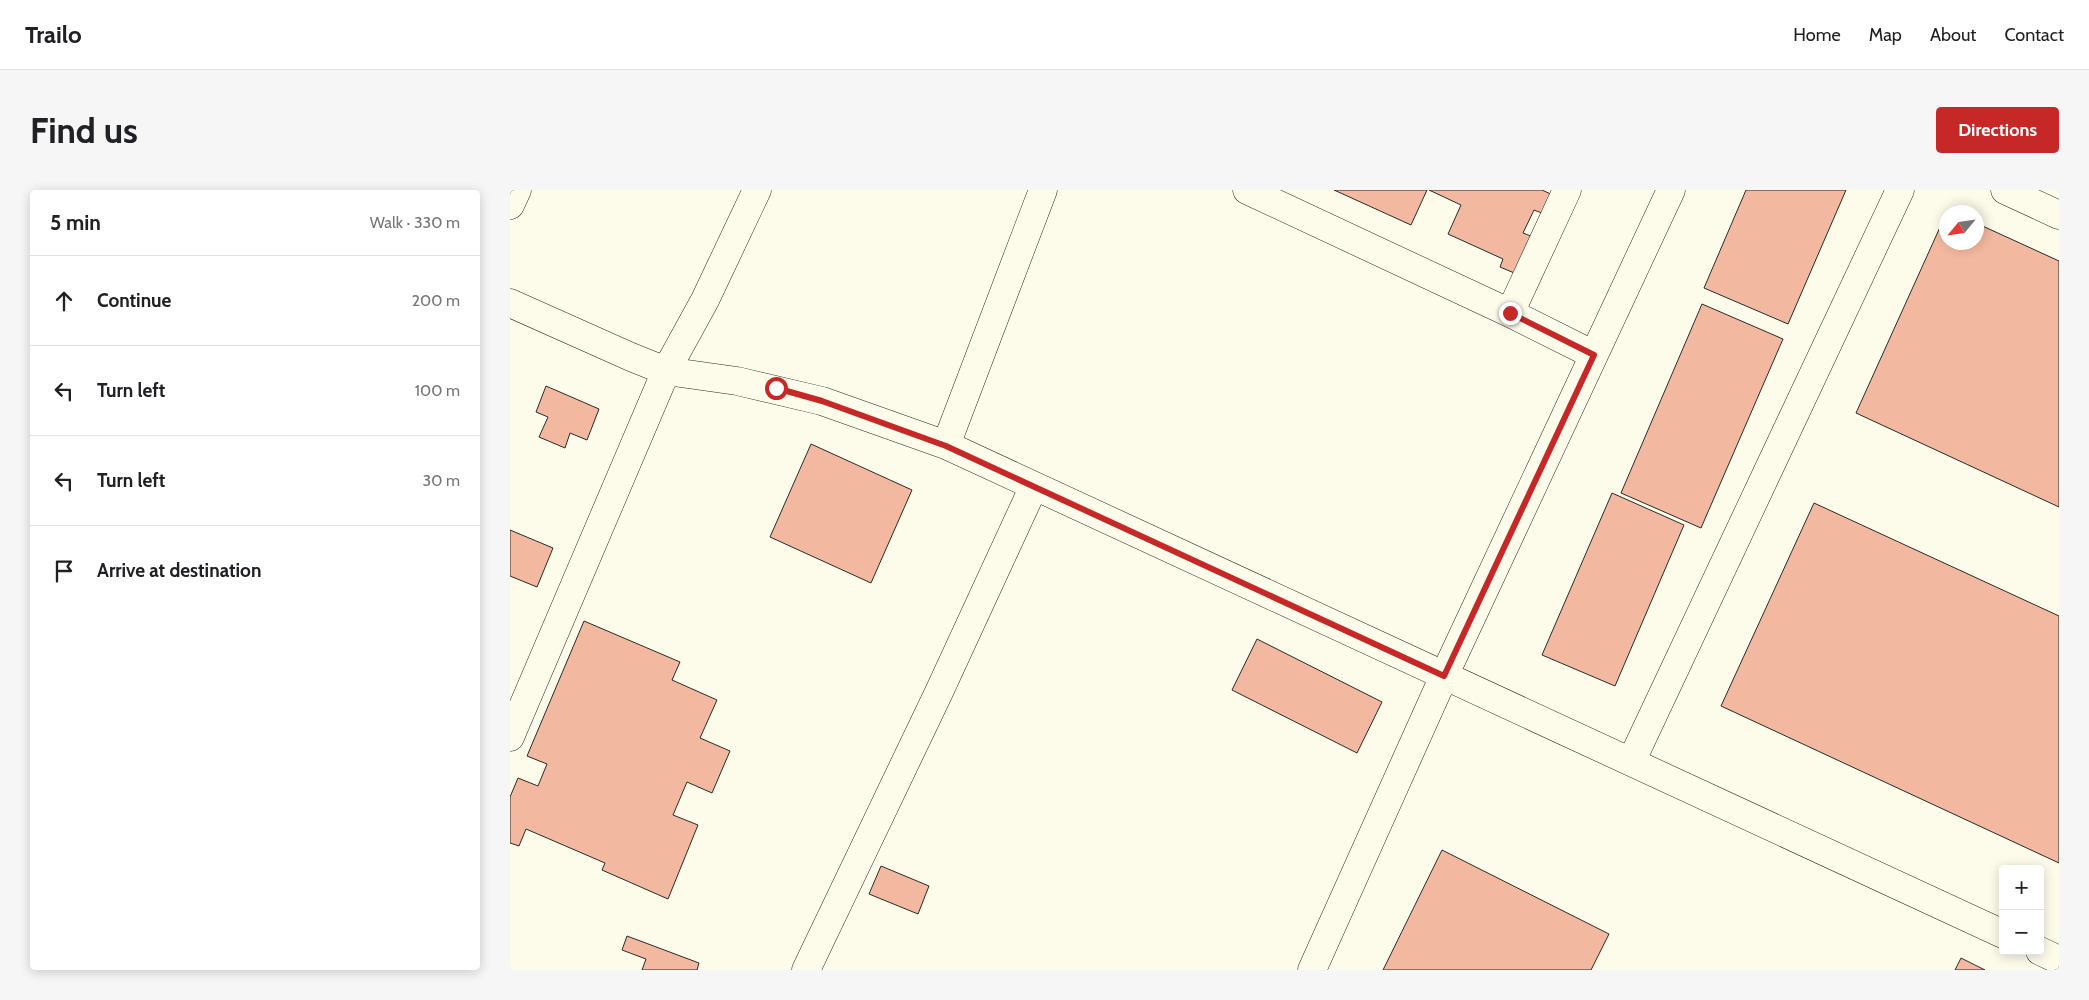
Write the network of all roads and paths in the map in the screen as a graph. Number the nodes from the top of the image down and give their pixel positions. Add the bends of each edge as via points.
1 (517, 190) edge
2 (756, 190) edge
3 (1043, 190) edge
4 (1247, 190) edge
5 (1567, 190) edge
6 (1671, 190) edge
7 (1900, 190) edge
8 (2005, 190) edge
9 (510, 205) edge
10 (2059, 215) edge
11 (510, 303) edge
12 (1510, 313) junction
13 (1594, 355) junction
14 (666, 370) junction
15 (946, 446) junction
16 (1034, 486) junction
17 (1444, 676) junction
18 (510, 737) edge
19 (1631, 762) junction
20 (1999, 932) edge
21 (2044, 953) edge
22 (2059, 960) edge
23 (806, 970) edge
24 (1312, 970) edge

1 - 9 lane
2 - 14 lane via 705,300
3 - 15 lane
4 - 12 lane
5 - 12 lane
6 - 13 lane
7 - 19 lane
8 - 10 lane
11 - 14 lane via 631,358
12 - 13 lane
13 - 17 lane
14 - 15 lane via 804,396
14 - 18 lane
15 - 16 lane
16 - 17 lane
16 - 23 lane
17 - 19 lane
17 - 24 lane
19 - 20 lane
21 - 22 lane

